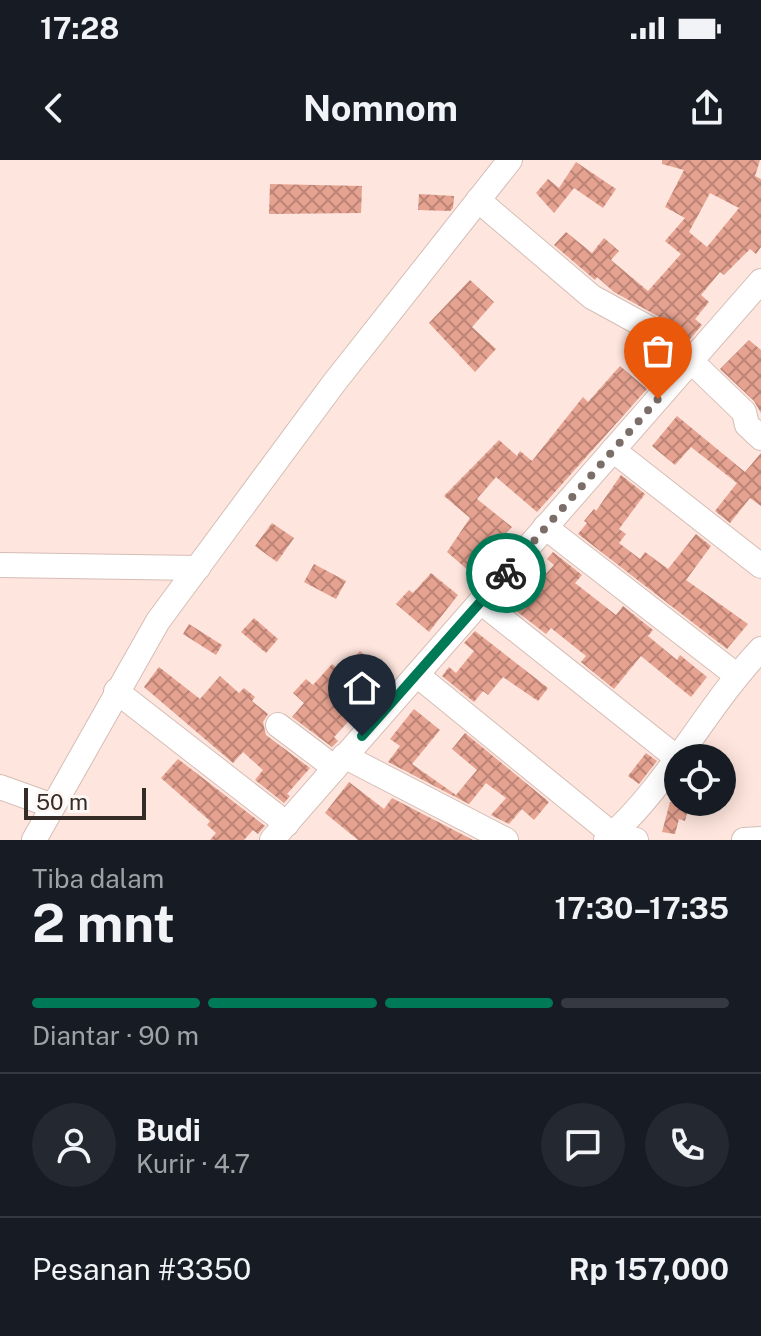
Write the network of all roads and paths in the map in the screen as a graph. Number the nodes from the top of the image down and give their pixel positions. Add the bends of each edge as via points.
1 (510, 160) edge
2 (478, 200) junction
3 (761, 281) edge
4 (752, 309) edge
5 (692, 359) junction
6 (761, 438) edge
7 (613, 450) junction
8 (545, 527) junction
9 (0, 565) edge
10 (761, 566) edge
11 (198, 568) junction
12 (481, 602) junction
13 (761, 649) edge
14 (417, 675) junction
15 (736, 675) junction
16 (116, 691) junction
17 (278, 725) dead end
18 (687, 744) edge
19 (664, 748) edge
20 (340, 762) junction
21 (664, 776) edge
22 (0, 787) edge
23 (53, 806) junction
24 (281, 834) edge
25 (618, 838) edge
26 (761, 839) edge
27 (34, 840) edge
28 (506, 840) edge
29 (744, 840) edge

1 - 2 street
2 - 5 street via 592,297 667,338
2 - 11 street
3 - 4 street
4 - 5 street
5 - 6 street via 744,412 747,425
5 - 7 street
7 - 8 street
7 - 10 street
8 - 12 street
8 - 15 street
9 - 11 street
11 - 16 street
12 - 14 street
12 - 19 street
13 - 15 street
14 - 20 street
14 - 25 street
15 - 18 street
16 - 23 street
16 - 24 street
17 - 20 street
20 - 24 street
20 - 28 street via 436,807 457,811
21 - 25 street
22 - 23 street
23 - 27 street
26 - 29 street

